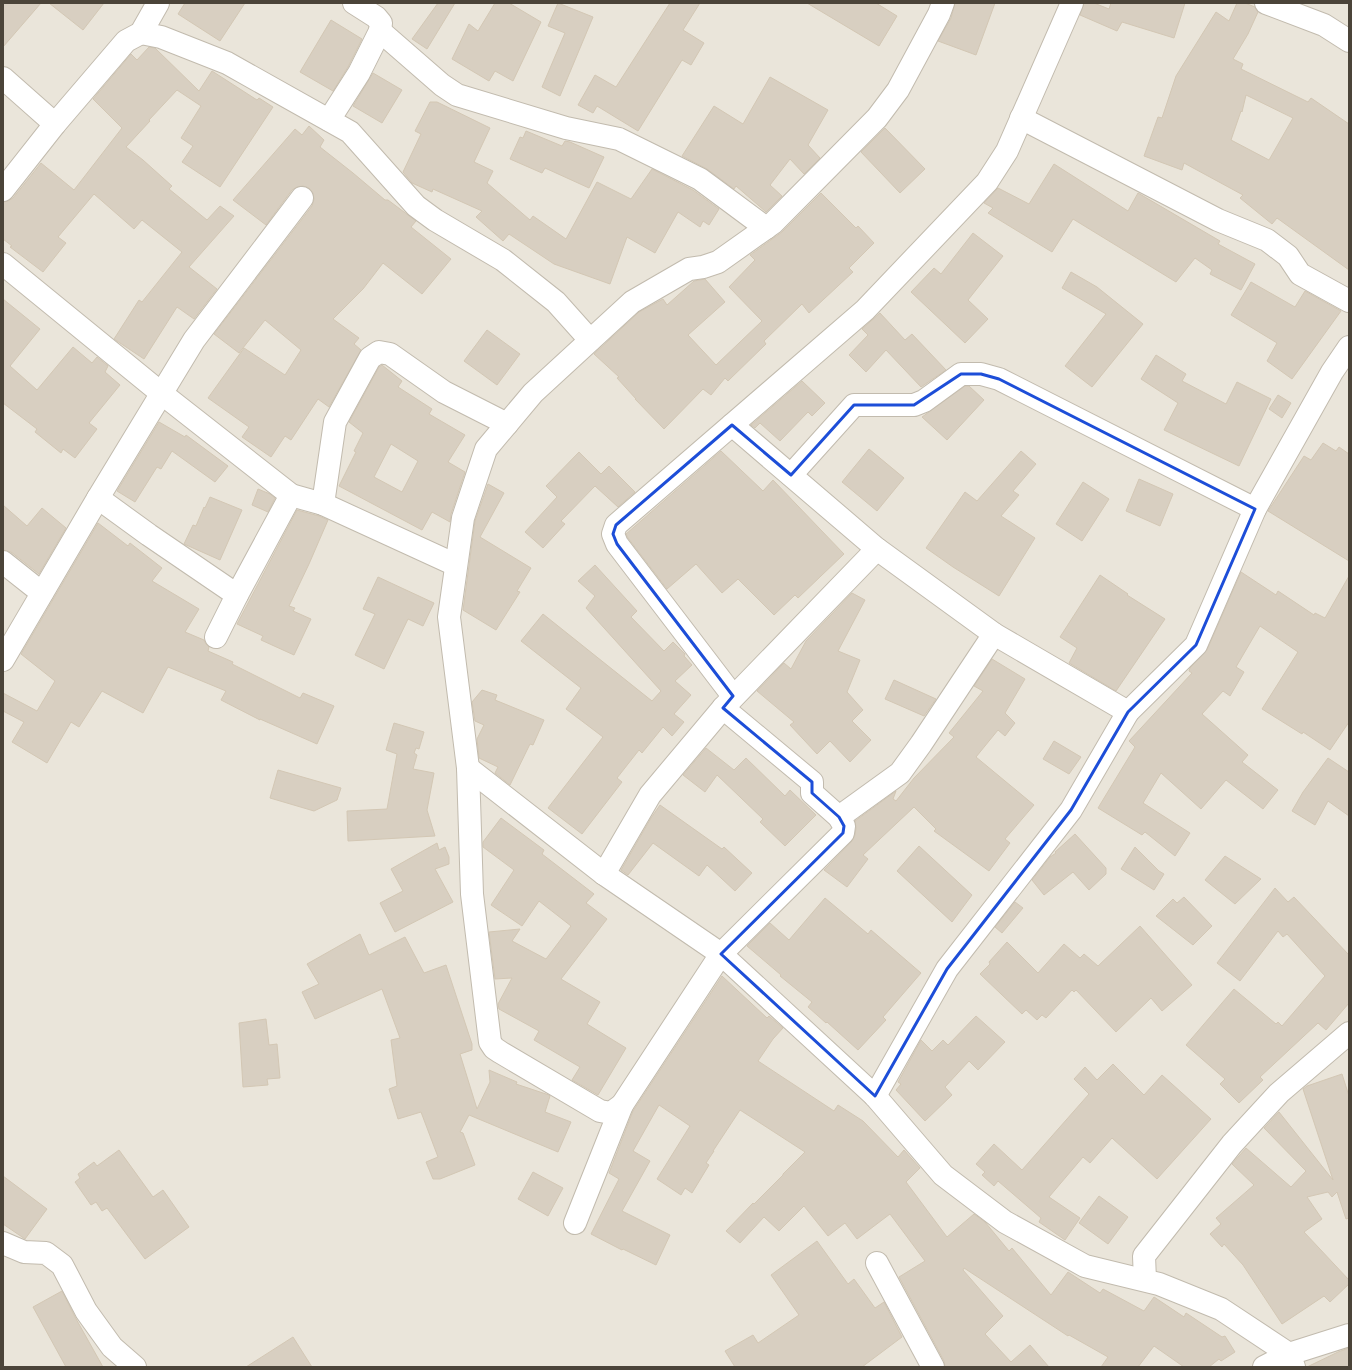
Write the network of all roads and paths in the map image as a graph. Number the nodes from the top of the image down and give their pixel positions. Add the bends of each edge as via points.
1 (158, 3) edge
2 (354, 3) edge
3 (943, 3) edge
4 (1072, 3) edge
5 (1266, 3) edge
6 (380, 31) junction
7 (141, 33) junction
8 (1349, 41) edge
9 (3, 78) edge
10 (1021, 118) junction
11 (329, 120) junction
12 (55, 124) junction
13 (3, 190) edge
14 (302, 198) dead end
15 (766, 228) junction
16 (3, 264) edge
17 (1349, 301) edge
18 (590, 340) junction
19 (1347, 355) edge
20 (161, 393) junction
21 (507, 424) junction
22 (732, 425) junction
23 (790, 475) junction
24 (292, 496) junction
25 (98, 498) junction
26 (323, 504) junction
27 (1254, 509) junction
28 (877, 549) junction
29 (3, 562) edge
30 (456, 565) junction
31 (42, 593) junction
32 (237, 595) junction
33 (994, 634) junction
34 (216, 637) dead end
35 (3, 660) edge
36 (728, 702) junction
37 (1128, 712) junction
38 (468, 768) junction
39 (839, 817) junction
40 (604, 874) junction
41 (721, 954) junction
42 (1349, 1033) edge
43 (875, 1096) junction
44 (622, 1105) junction
45 (575, 1223) dead end
46 (3, 1243) edge
47 (877, 1262) dead end
48 (1145, 1280) junction
49 (1349, 1335) edge
50 (1291, 1360) edge
51 (135, 1367) edge
52 (933, 1367) edge
53 (1264, 1367) edge

1 - 7 street
2 - 6 street via 376,17 381,24
3 - 15 street via 898,90 877,118
4 - 10 street
5 - 8 street via 1324,25
6 - 11 street via 359,73
6 - 15 street via 457,95 566,128 619,138 700,179
7 - 11 street via 160,37 227,63
7 - 12 street via 126,41
9 - 12 street
10 - 17 street via 1218,220 1267,240 1288,256 1300,274
10 - 22 street via 1007,151 987,182 866,310
11 - 18 street via 350,132 416,206 503,260 556,302
12 - 13 street
14 - 20 street via 194,340
15 - 18 street via 718,262 690,269 632,302
16 - 20 street
18 - 21 street via 533,393
19 - 27 street
20 - 24 street
20 - 25 street
21 - 26 street via 444,392 390,354 380,352 370,358 335,422
21 - 30 street via 486,449 463,518
22 - 23 street
22 - 36 street via 616,525 613,534 617,544
23 - 27 street via 854,405 914,405 924,401 960,374 981,374 999,379
23 - 28 street
24 - 26 street
24 - 32 street
25 - 31 street
25 - 32 street
26 - 30 street
27 - 37 street via 1196,645
28 - 33 street
28 - 36 street
29 - 31 street
30 - 38 street via 448,617
31 - 35 street
32 - 34 street
33 - 37 street
33 - 39 street via 900,773
36 - 39 street via 812,782 812,793
36 - 40 street via 650,795
37 - 43 street via 1071,810 947,969
38 - 40 street
38 - 44 street via 472,894 490,1042 500,1052 600,1112 611,1113
39 - 41 street via 844,826 843,833
40 - 41 street
41 - 43 street
41 - 44 street
42 - 48 street via 1279,1093 1232,1144 1144,1256
43 - 48 street via 944,1175 1005,1222 1085,1266
44 - 45 street
46 - 51 street via 24,1252 46,1253 62,1265 86,1311 112,1347
47 - 52 street
48 - 50 street via 1222,1309
49 - 50 street
50 - 53 street

